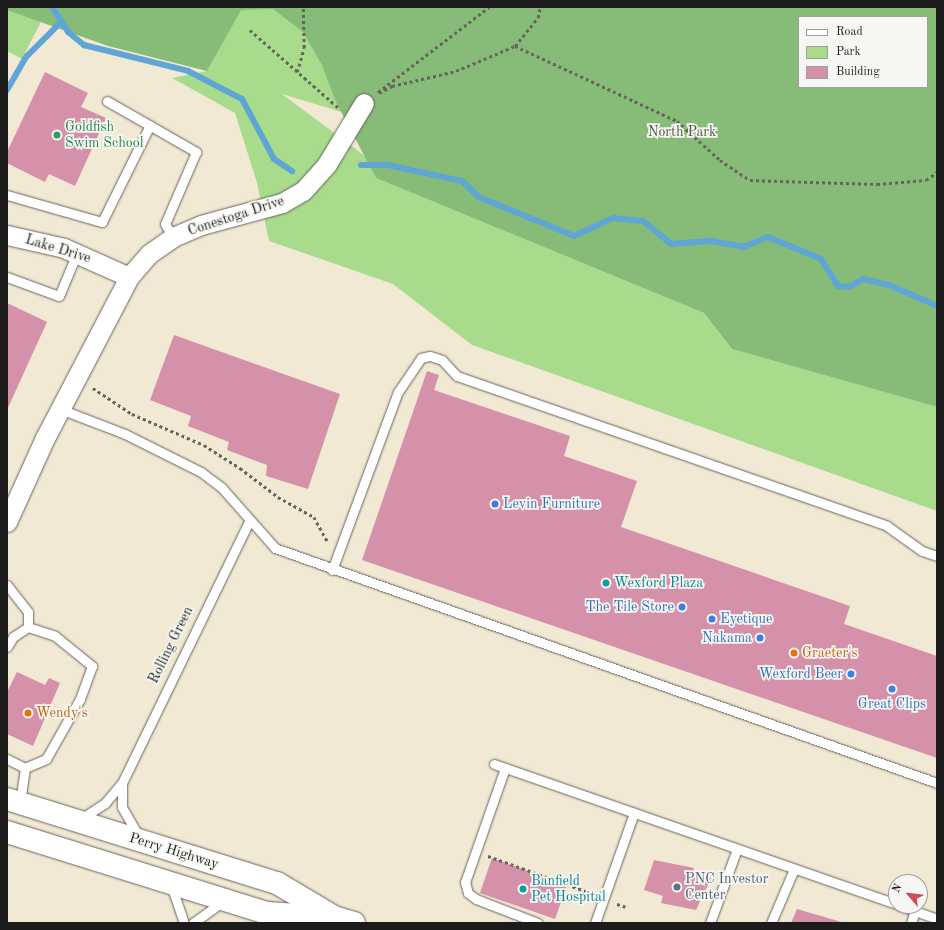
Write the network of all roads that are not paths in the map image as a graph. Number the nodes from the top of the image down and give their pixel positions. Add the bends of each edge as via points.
1 (107, 101) dead end
2 (364, 103) road end
3 (150, 125) junction
4 (7, 195) edge
5 (7, 235) edge
6 (173, 237) junction
7 (77, 253) junction
8 (7, 277) edge
9 (129, 277) junction
10 (60, 409) junction
11 (249, 521) junction
12 (7, 522) edge
13 (937, 556) edge
14 (332, 570) junction
15 (7, 585) edge
16 (28, 627) junction
17 (7, 647) edge
18 (7, 759) edge
19 (494, 764) dead end
20 (25, 768) junction
21 (505, 768) junction
22 (122, 783) junction
23 (937, 783) edge
24 (13, 801) edge
25 (634, 813) junction
26 (77, 821) junction
27 (7, 832) edge
28 (143, 841) junction
29 (737, 849) junction
30 (794, 869) junction
31 (169, 882) junction
32 (225, 900) junction
33 (888, 901) edge
34 (923, 914) edge
35 (937, 919) edge
36 (344, 920) edge
37 (184, 923) edge
38 (193, 923) edge
39 (538, 923) edge
40 (595, 923) edge
41 (710, 923) edge
42 (771, 923) edge

1 - 3 lane
2 - 6 street, Conestoga Drive via 327,164 303,192 282,203 201,225
3 - 4 lane via 102,222
3 - 6 lane via 196,152 165,224
5 - 7 street, Lake Drive
6 - 9 street, Conestoga Drive via 149,254
7 - 8 lane via 59,296
7 - 9 street, Lake Drive
9 - 10 street, Conestoga Drive
10 - 11 lane via 125,434 201,472 222,488
10 - 12 street, Conestoga Drive
11 - 14 lane via 274,548
11 - 22 lane, Rolling Green
13 - 14 lane via 922,551 887,526 457,376 442,360 430,356 421,358 398,392
14 - 23 lane
15 - 16 lane via 28,612
16 - 17 lane via 13,637
16 - 20 lane via 55,636 92,666 80,699 46,759
18 - 20 lane
19 - 21 lane
20 - 24 lane
21 - 25 lane
21 - 39 lane via 465,882 468,893
22 - 26 lane, Rolling Green via 104,803
22 - 28 lane via 126,818
24 - 26 highway, Perry Highway
25 - 29 lane
25 - 40 lane
26 - 28 highway, Perry Highway
27 - 31 highway, Perry Highway
28 - 36 highway, Perry Highway via 277,883
29 - 30 lane
29 - 41 lane
30 - 33 lane
30 - 42 lane
31 - 32 highway, Perry Highway
31 - 37 lane
32 - 36 highway, Perry Highway via 267,913
32 - 38 lane via 208,908
34 - 35 lane

